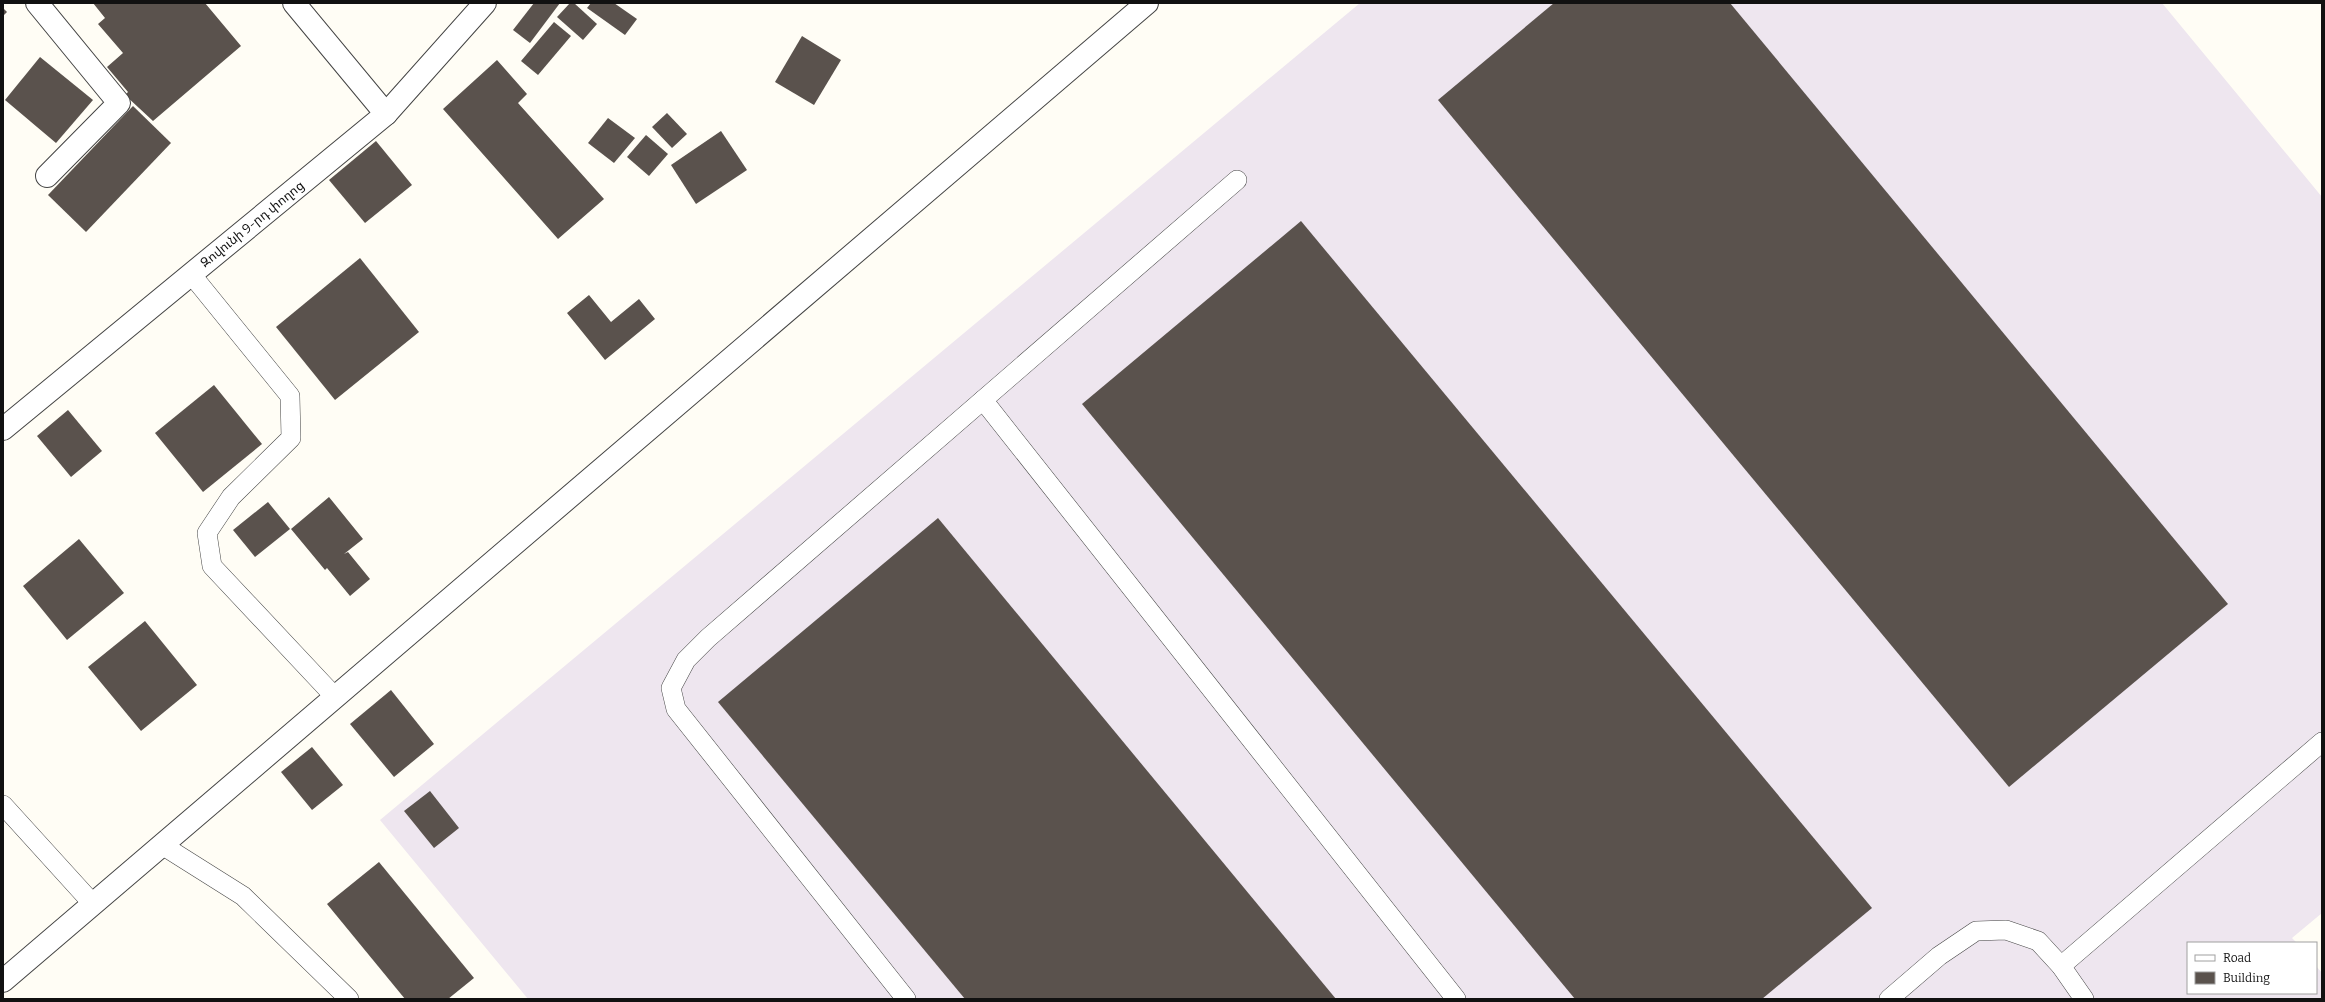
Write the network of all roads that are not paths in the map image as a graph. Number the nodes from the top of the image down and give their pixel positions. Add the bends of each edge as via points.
1 (38, 3) edge
2 (294, 3) edge
3 (486, 3) edge
4 (1147, 3) edge
5 (386, 114) junction
6 (48, 176) dead end
7 (1237, 180) dead end
8 (191, 274) junction
9 (983, 400) junction
10 (3, 429) edge
11 (335, 697) junction
12 (2322, 742) edge
13 (3, 805) edge
14 (162, 845) junction
15 (93, 904) junction
16 (2061, 966) junction
17 (3, 981) edge
18 (349, 999) edge
19 (906, 999) edge
20 (1456, 999) edge
21 (1889, 999) edge
22 (2084, 999) edge

1 - 6 street via 119,103
2 - 5 street
3 - 5 street, Զովունի 9-րդ փողոց
4 - 11 street
5 - 8 street, Զովունի 9-րդ փողոց
7 - 9 lane
8 - 10 street, Զովունի 9-րդ փողոց
8 - 11 lane via 290,396 291,438 231,497 207,533 212,566
9 - 19 lane via 708,638 686,660 671,688 676,709
9 - 20 lane
11 - 14 street
12 - 16 lane
13 - 15 lane
14 - 15 street
14 - 18 lane via 243,896
15 - 17 street
16 - 21 lane via 2038,941 2006,930 1976,931 1939,956
16 - 22 lane

